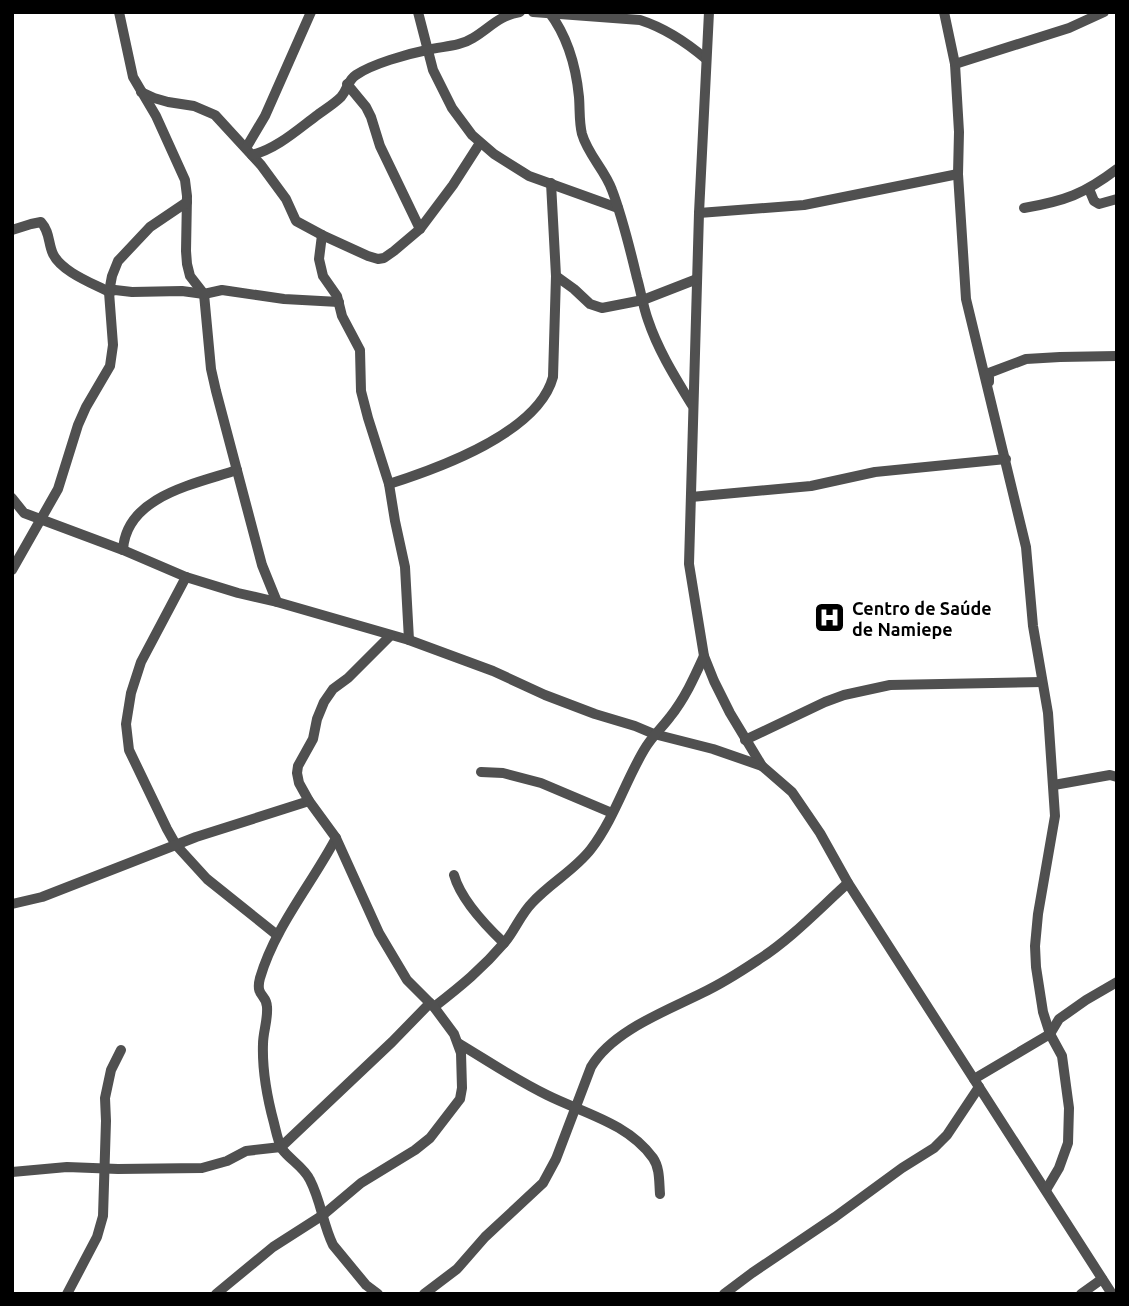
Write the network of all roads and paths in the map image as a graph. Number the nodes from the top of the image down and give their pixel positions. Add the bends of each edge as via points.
1 (119, 12) edge
2 (312, 12) edge
3 (418, 12) edge
4 (533, 12) edge
5 (709, 12) edge
6 (944, 12) edge
7 (1104, 12) edge
8 (512, 13) edge
9 (549, 13) edge
10 (428, 49) junction
11 (706, 59) junction
12 (956, 64) junction
13 (347, 84) junction
14 (141, 92) junction
15 (480, 143) junction
16 (249, 152) junction
17 (1117, 169) edge
18 (958, 174) junction
19 (551, 183) junction
20 (1089, 189) junction
21 (1117, 199) edge
22 (187, 202) junction
23 (618, 208) junction
24 (1024, 208) dead end
25 (699, 213) junction
26 (420, 229) junction
27 (12, 230) edge
28 (322, 235) junction
29 (556, 276) junction
30 (697, 279) junction
31 (109, 292) junction
32 (204, 294) junction
33 (643, 300) junction
34 (339, 302) junction
35 (1117, 356) edge
36 (991, 397) junction
37 (693, 406) junction
38 (1006, 459) junction
39 (237, 470) junction
40 (389, 484) junction
41 (691, 497) junction
42 (12, 498) edge
43 (12, 509) edge
44 (24, 513) junction
45 (42, 518) junction
46 (123, 550) junction
47 (12, 570) edge
48 (186, 577) junction
49 (277, 602) junction
50 (390, 636) junction
51 (409, 640) junction
52 (704, 656) junction
53 (1042, 682) junction
54 (654, 734) junction
55 (745, 740) junction
56 (762, 766) junction
57 (481, 772) dead end
58 (1117, 777) edge
59 (1054, 785) junction
60 (309, 801) junction
61 (612, 813) junction
62 (336, 838) junction
63 (176, 845) junction
64 (454, 875) dead end
65 (848, 883) junction
66 (12, 904) edge
67 (277, 935) junction
68 (504, 943) junction
69 (1117, 982) edge
70 (432, 1005) junction
71 (1050, 1034) junction
72 (458, 1043) junction
73 (121, 1050) dead end
74 (976, 1083) junction
75 (576, 1108) junction
76 (281, 1147) junction
77 (104, 1168) junction
78 (12, 1172) edge
79 (1046, 1190) junction
80 (660, 1195) dead end
81 (323, 1215) junction
82 (1102, 1279) junction
83 (67, 1294) edge
84 (216, 1294) edge
85 (378, 1294) edge
86 (424, 1294) edge
87 (724, 1294) edge
88 (1081, 1294) edge
89 (1112, 1294) edge

1 - 14 street via 133,77
2 - 16 street
3 - 10 street
4 - 9 street
5 - 11 street
6 - 12 street
7 - 12 street
8 - 10 street via 467,41
9 - 11 street via 640,20 682,40
9 - 23 street via 570,51 585,144 612,188
10 - 13 street via 361,72
10 - 15 street via 433,70 453,108
11 - 25 street
12 - 18 street
13 - 16 street via 341,97 294,133 269,149
13 - 26 street via 366,107
14 - 16 street via 215,115
14 - 22 street via 175,156 185,180
15 - 19 street via 519,170
15 - 26 street
16 - 28 street via 286,199 296,221
17 - 20 street
18 - 25 street via 804,205
18 - 36 street via 966,299
19 - 23 street
19 - 29 street
20 - 21 street via 1099,204
20 - 24 street
22 - 31 street via 150,227 118,261
22 - 32 street via 187,264
23 - 33 street
25 - 30 street
26 - 28 street via 384,258 368,256
27 - 31 street via 41,222 60,263
28 - 34 street via 319,259 323,276
29 - 33 street via 597,307
29 - 40 street via 553,377 540,404 477,449
30 - 33 street
30 - 37 street
31 - 32 street
31 - 45 street via 110,366 86,407 58,489
32 - 34 street via 222,290
32 - 39 street via 211,369
33 - 37 street via 656,343
34 - 40 street via 360,350 361,391
35 - 36 street via 1026,359 989,373
36 - 38 street
37 - 41 street
38 - 41 street via 875,472 802,488
38 - 53 street via 1026,547
39 - 46 street via 151,502 130,524
39 - 49 street via 262,565
40 - 51 street via 405,567
41 - 52 street via 689,564
42 - 44 street
43 - 44 street
44 - 45 street
45 - 46 street
45 - 47 street
46 - 48 street
48 - 49 street
48 - 63 street via 141,662 126,724 129,750
49 - 50 street
50 - 51 street
50 - 60 street via 333,690 320,710 297,773
51 - 54 street
52 - 54 street via 683,700
52 - 55 street
53 - 55 street via 890,685 824,702
53 - 59 street
54 - 56 street
54 - 61 street
55 - 56 street
56 - 65 street via 792,792
57 - 61 street via 541,783
58 - 59 street
59 - 71 street via 1055,816 1035,946 1039,991
60 - 62 street
60 - 63 street
61 - 68 street via 592,848 529,905
62 - 67 street
62 - 70 street via 379,933 407,980
63 - 66 street via 42,897
63 - 67 street via 207,879
64 - 68 street via 464,898
65 - 74 street
65 - 75 street via 761,959 645,1021 604,1050 591,1067
67 - 76 street via 258,989 267,1004 265,1087
68 - 70 street via 466,982
69 - 71 street via 1059,1019
70 - 72 street
70 - 76 street
71 - 74 street
71 - 79 street via 1062,1056 1069,1108 1068,1143
72 - 75 street
72 - 81 street via 460,1099 415,1150 361,1183
73 - 77 street via 104,1098
74 - 79 street
74 - 87 street via 947,1135 934,1148
75 - 80 street via 638,1142 658,1168
75 - 86 street via 543,1183 457,1269
76 - 77 street via 246,1151 202,1168
76 - 81 street via 309,1176
77 - 78 street
77 - 83 street via 103,1216 97,1237
79 - 82 street
81 - 84 street via 273,1247
81 - 85 street via 333,1245
82 - 88 street
82 - 89 street

